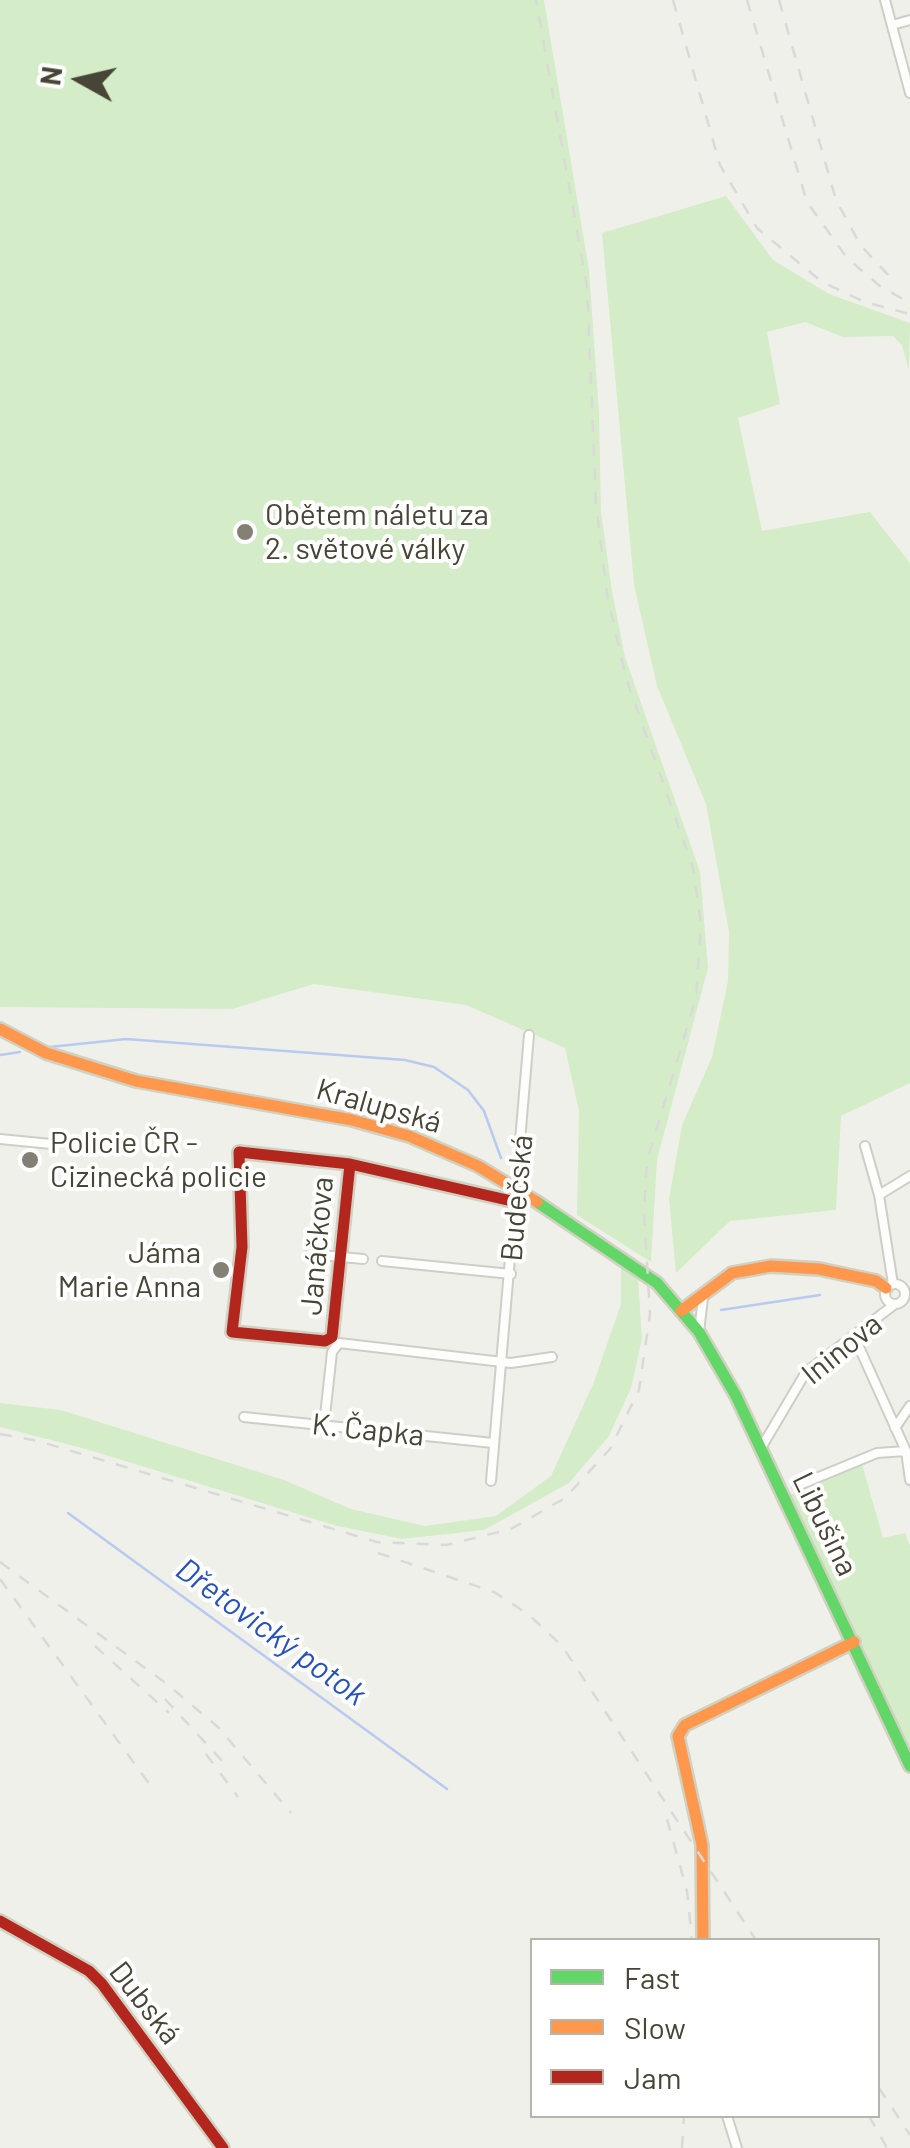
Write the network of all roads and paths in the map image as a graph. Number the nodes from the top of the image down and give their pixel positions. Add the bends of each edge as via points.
1 (885, 0) edge
2 (910, 20) edge
3 (892, 25) junction
4 (910, 93) edge
5 (0, 1029) edge
6 (530, 1035) dead end
7 (0, 1139) edge
8 (50, 1144) dead end
9 (865, 1146) dead end
10 (350, 1164) junction
11 (910, 1176) edge
12 (879, 1195) junction
13 (516, 1196) junction
14 (310, 1254) dead end
15 (340, 1257) junction
16 (363, 1259) dead end
17 (382, 1261) dead end
18 (510, 1274) junction
19 (890, 1286) junction
20 (704, 1298) junction
21 (904, 1299) edge
22 (681, 1311) junction
23 (699, 1332) junction
24 (854, 1336) junction
25 (335, 1339) junction
26 (552, 1356) dead end
27 (503, 1360) junction
28 (910, 1406) edge
29 (244, 1417) dead end
30 (324, 1425) junction
31 (894, 1428) junction
32 (493, 1443) junction
33 (761, 1448) junction
34 (908, 1451) edge
35 (910, 1480) edge
36 (490, 1482) dead end
37 (797, 1486) dead end
38 (854, 1642) junction
39 (910, 1766) edge
40 (0, 1921) edge
41 (702, 1938) edge
42 (728, 2118) edge
43 (223, 2148) edge
44 (737, 2148) edge

1 - 3 street
2 - 3 street
3 - 4 street
5 - 13 street, Kralupská via 46,1053 136,1081 410,1136 478,1166
6 - 13 street, Budečská
7 - 8 street
9 - 12 street
10 - 13 street, Kralupská
10 - 15 street, Janáčkova
10 - 25 street, Kralupská via 239,1152 242,1247 232,1332
11 - 12 street
12 - 19 street
13 - 18 street, Budečská
13 - 22 street, Kralupská via 657,1284
14 - 15 street
15 - 16 street
15 - 25 street, Janáčkova
17 - 18 street
18 - 27 street, Budečská
19 - 20 street via 772,1266 732,1273
19 - 21 street, Ininova
19 - 21 street, Ininova via 886,1299
20 - 22 street
20 - 23 street
21 - 24 street, Ininova
22 - 23 street, Libušina
23 - 33 street, Libušina
24 - 31 street
24 - 33 street, Ininova via 806,1372
25 - 27 street
25 - 30 street, Janáčkova
26 - 27 street
27 - 32 street, Budečská
28 - 31 street
29 - 30 street, K. Čapka
30 - 32 street, K. Čapka
31 - 34 street
32 - 36 street, Budečská
33 - 38 street, Libušina
34 - 35 street
34 - 37 street via 877,1453
38 - 39 street, Libušina
38 - 41 street via 685,1725 678,1736 702,1845
40 - 43 street, Dubská via 102,1984
42 - 44 street

